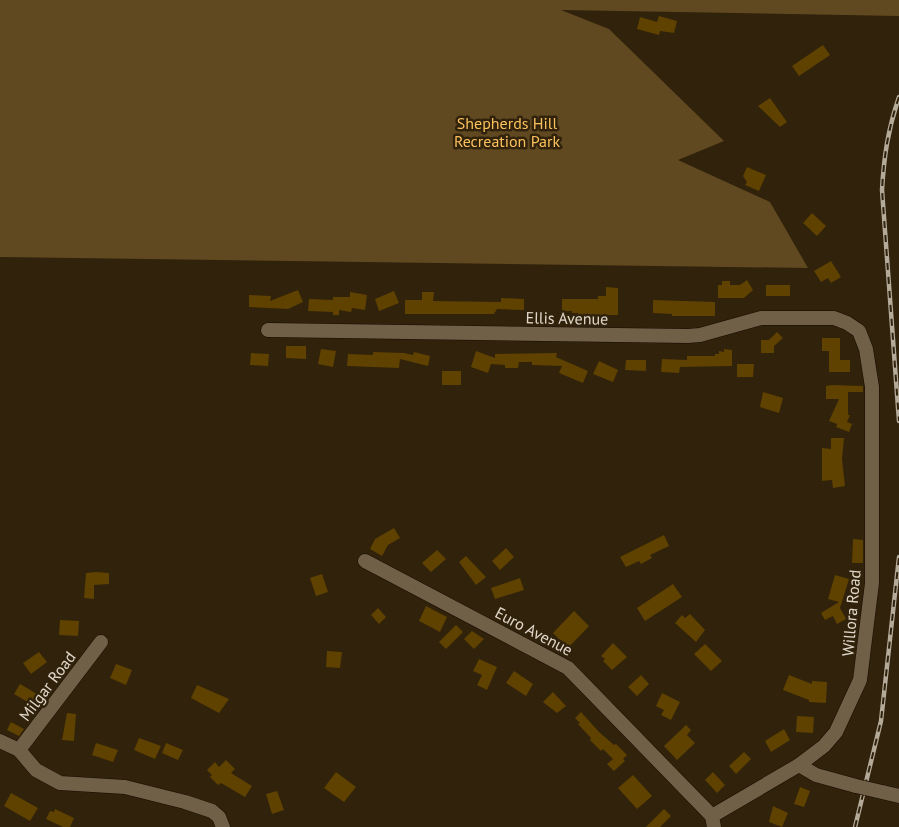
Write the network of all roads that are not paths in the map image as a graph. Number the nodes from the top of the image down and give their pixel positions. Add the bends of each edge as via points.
1 (268, 330) dead end
2 (859, 331) joint
3 (365, 561) dead end
4 (101, 642) dead end
5 (0, 741) edge
6 (19, 750) junction
7 (799, 765) junction
8 (899, 796) edge
9 (713, 821) edge
10 (223, 827) edge

1 - 2 street, Ellis Avenue via 688,336 775,316 834,318
2 - 7 street, Willora Road via 872,387 872,583 864,659 860,680 836,732
3 - 9 street, Euro Avenue via 568,668
4 - 6 street, Milgar Road
5 - 6 street
6 - 10 street via 36,770 60,783 125,787 185,802 212,811
7 - 8 street, bridge via 816,775
7 - 9 street, Willora Road

